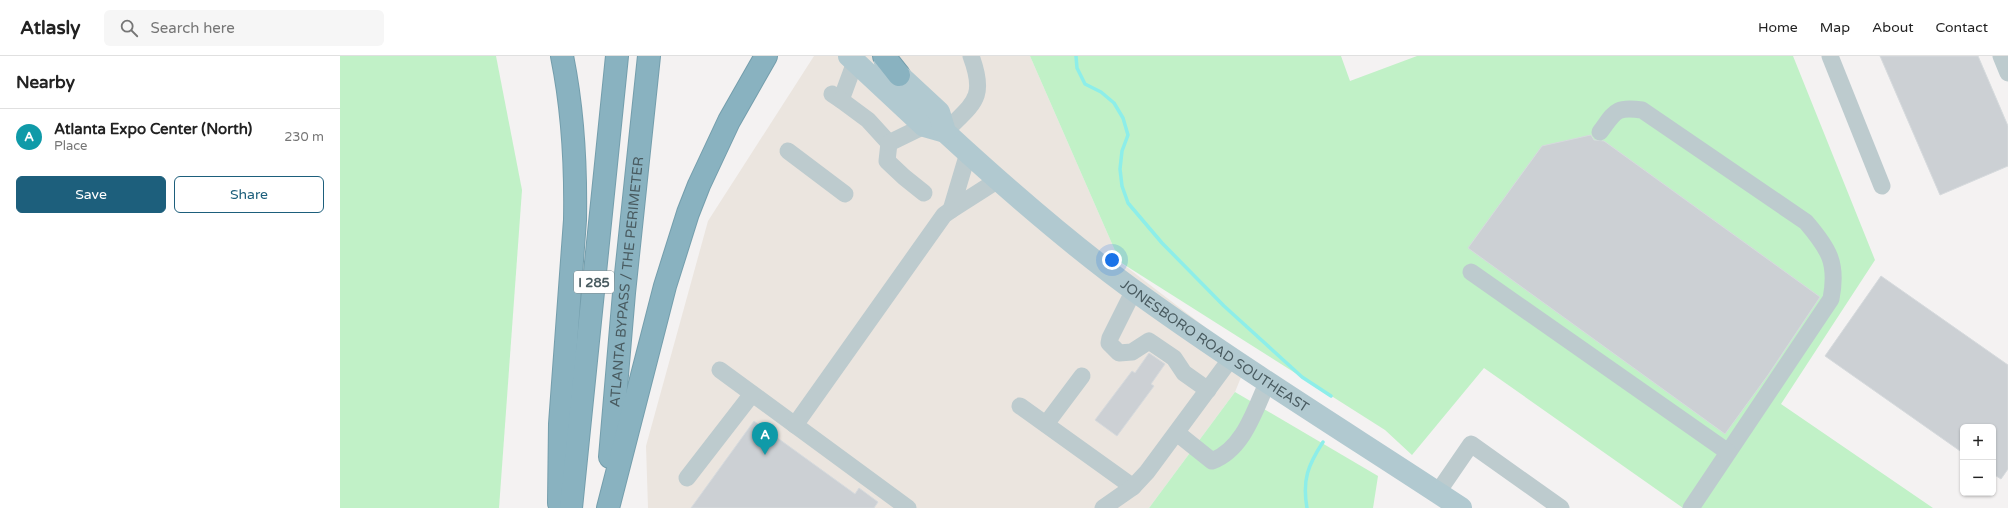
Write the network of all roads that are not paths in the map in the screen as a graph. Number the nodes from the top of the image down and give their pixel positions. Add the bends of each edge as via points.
1 (562, 56) edge
2 (617, 56) edge
3 (649, 56) edge
4 (879, 56) edge
5 (884, 56) edge
6 (971, 56) edge
7 (1830, 56) edge
8 (2000, 56) edge
9 (767, 59) edge
10 (852, 59) edge
11 (2008, 73) edge
12 (899, 75) junction
13 (924, 126) junction
14 (945, 132) junction
15 (1600, 132) dead end
16 (889, 143) junction
17 (788, 151) dead end
18 (968, 153) junction
19 (998, 180) junction
20 (1882, 186) dead end
21 (924, 193) dead end
22 (845, 194) dead end
23 (951, 210) junction
24 (1471, 272) dead end
25 (1134, 290) junction
26 (1232, 357) junction
27 (720, 370) dead end
28 (1082, 376) dead end
29 (1268, 381) junction
30 (1208, 390) junction
31 (752, 394) junction
32 (1020, 406) dead end
33 (1046, 424) junction
34 (795, 425) junction
35 (1177, 433) junction
36 (1728, 452) junction
37 (687, 478) dead end
38 (1133, 487) junction
39 (1438, 492) junction
40 (559, 508) edge
41 (572, 508) edge
42 (607, 508) edge
43 (908, 508) edge
44 (1103, 508) edge
45 (1462, 508) edge
46 (1560, 508) edge
47 (1691, 508) edge

1 - 40 highway via 570,110 576,186 560,424
2 - 41 highway, I 285
3 - 42 highway, ATLANTA BYPASS / THE PERIMETER / I 285 via 624,293
4 - 12 main road
5 - 12 highway
6 - 14 lane via 977,74 978,93 970,106
7 - 20 lane
8 - 11 lane
9 - 42 highway via 729,121 698,185 688,213 663,293
10 - 13 main road, JONESBORO ROAD SOUTHEAST
10 - 16 lane via 836,97 868,120
12 - 14 main road via 939,112
13 - 14 main road, JONESBORO ROAD SOUTHEAST
13 - 16 lane
14 - 18 main road, JONESBORO ROAD SOUTHEAST
15 - 36 lane via 1617,111 1628,108 1642,110 1806,222 1822,241 1832,261 1835,280 1831,299
16 - 21 lane via 887,161
17 - 22 lane
18 - 19 main road, JONESBORO ROAD SOUTHEAST
18 - 23 lane
19 - 23 lane
19 - 25 main road, JONESBORO ROAD SOUTHEAST via 1048,225
23 - 34 lane via 944,216
24 - 36 lane
25 - 26 main road, JONESBORO ROAD SOUTHEAST
25 - 30 lane via 1109,343 1119,353 1132,352 1149,341 1174,358 1184,373
26 - 29 main road, JONESBORO ROAD SOUTHEAST
26 - 30 lane
27 - 31 lane
28 - 33 lane
29 - 35 lane via 1245,431 1233,447 1220,458 1212,461
29 - 39 main road, JONESBORO ROAD SOUTHEAST
30 - 35 lane
31 - 34 lane
31 - 37 lane
32 - 33 lane
33 - 38 lane
34 - 43 lane
35 - 38 lane
36 - 47 lane
38 - 44 lane
39 - 45 main road, JONESBORO ROAD SOUTHEAST
39 - 46 lane via 1471,444

